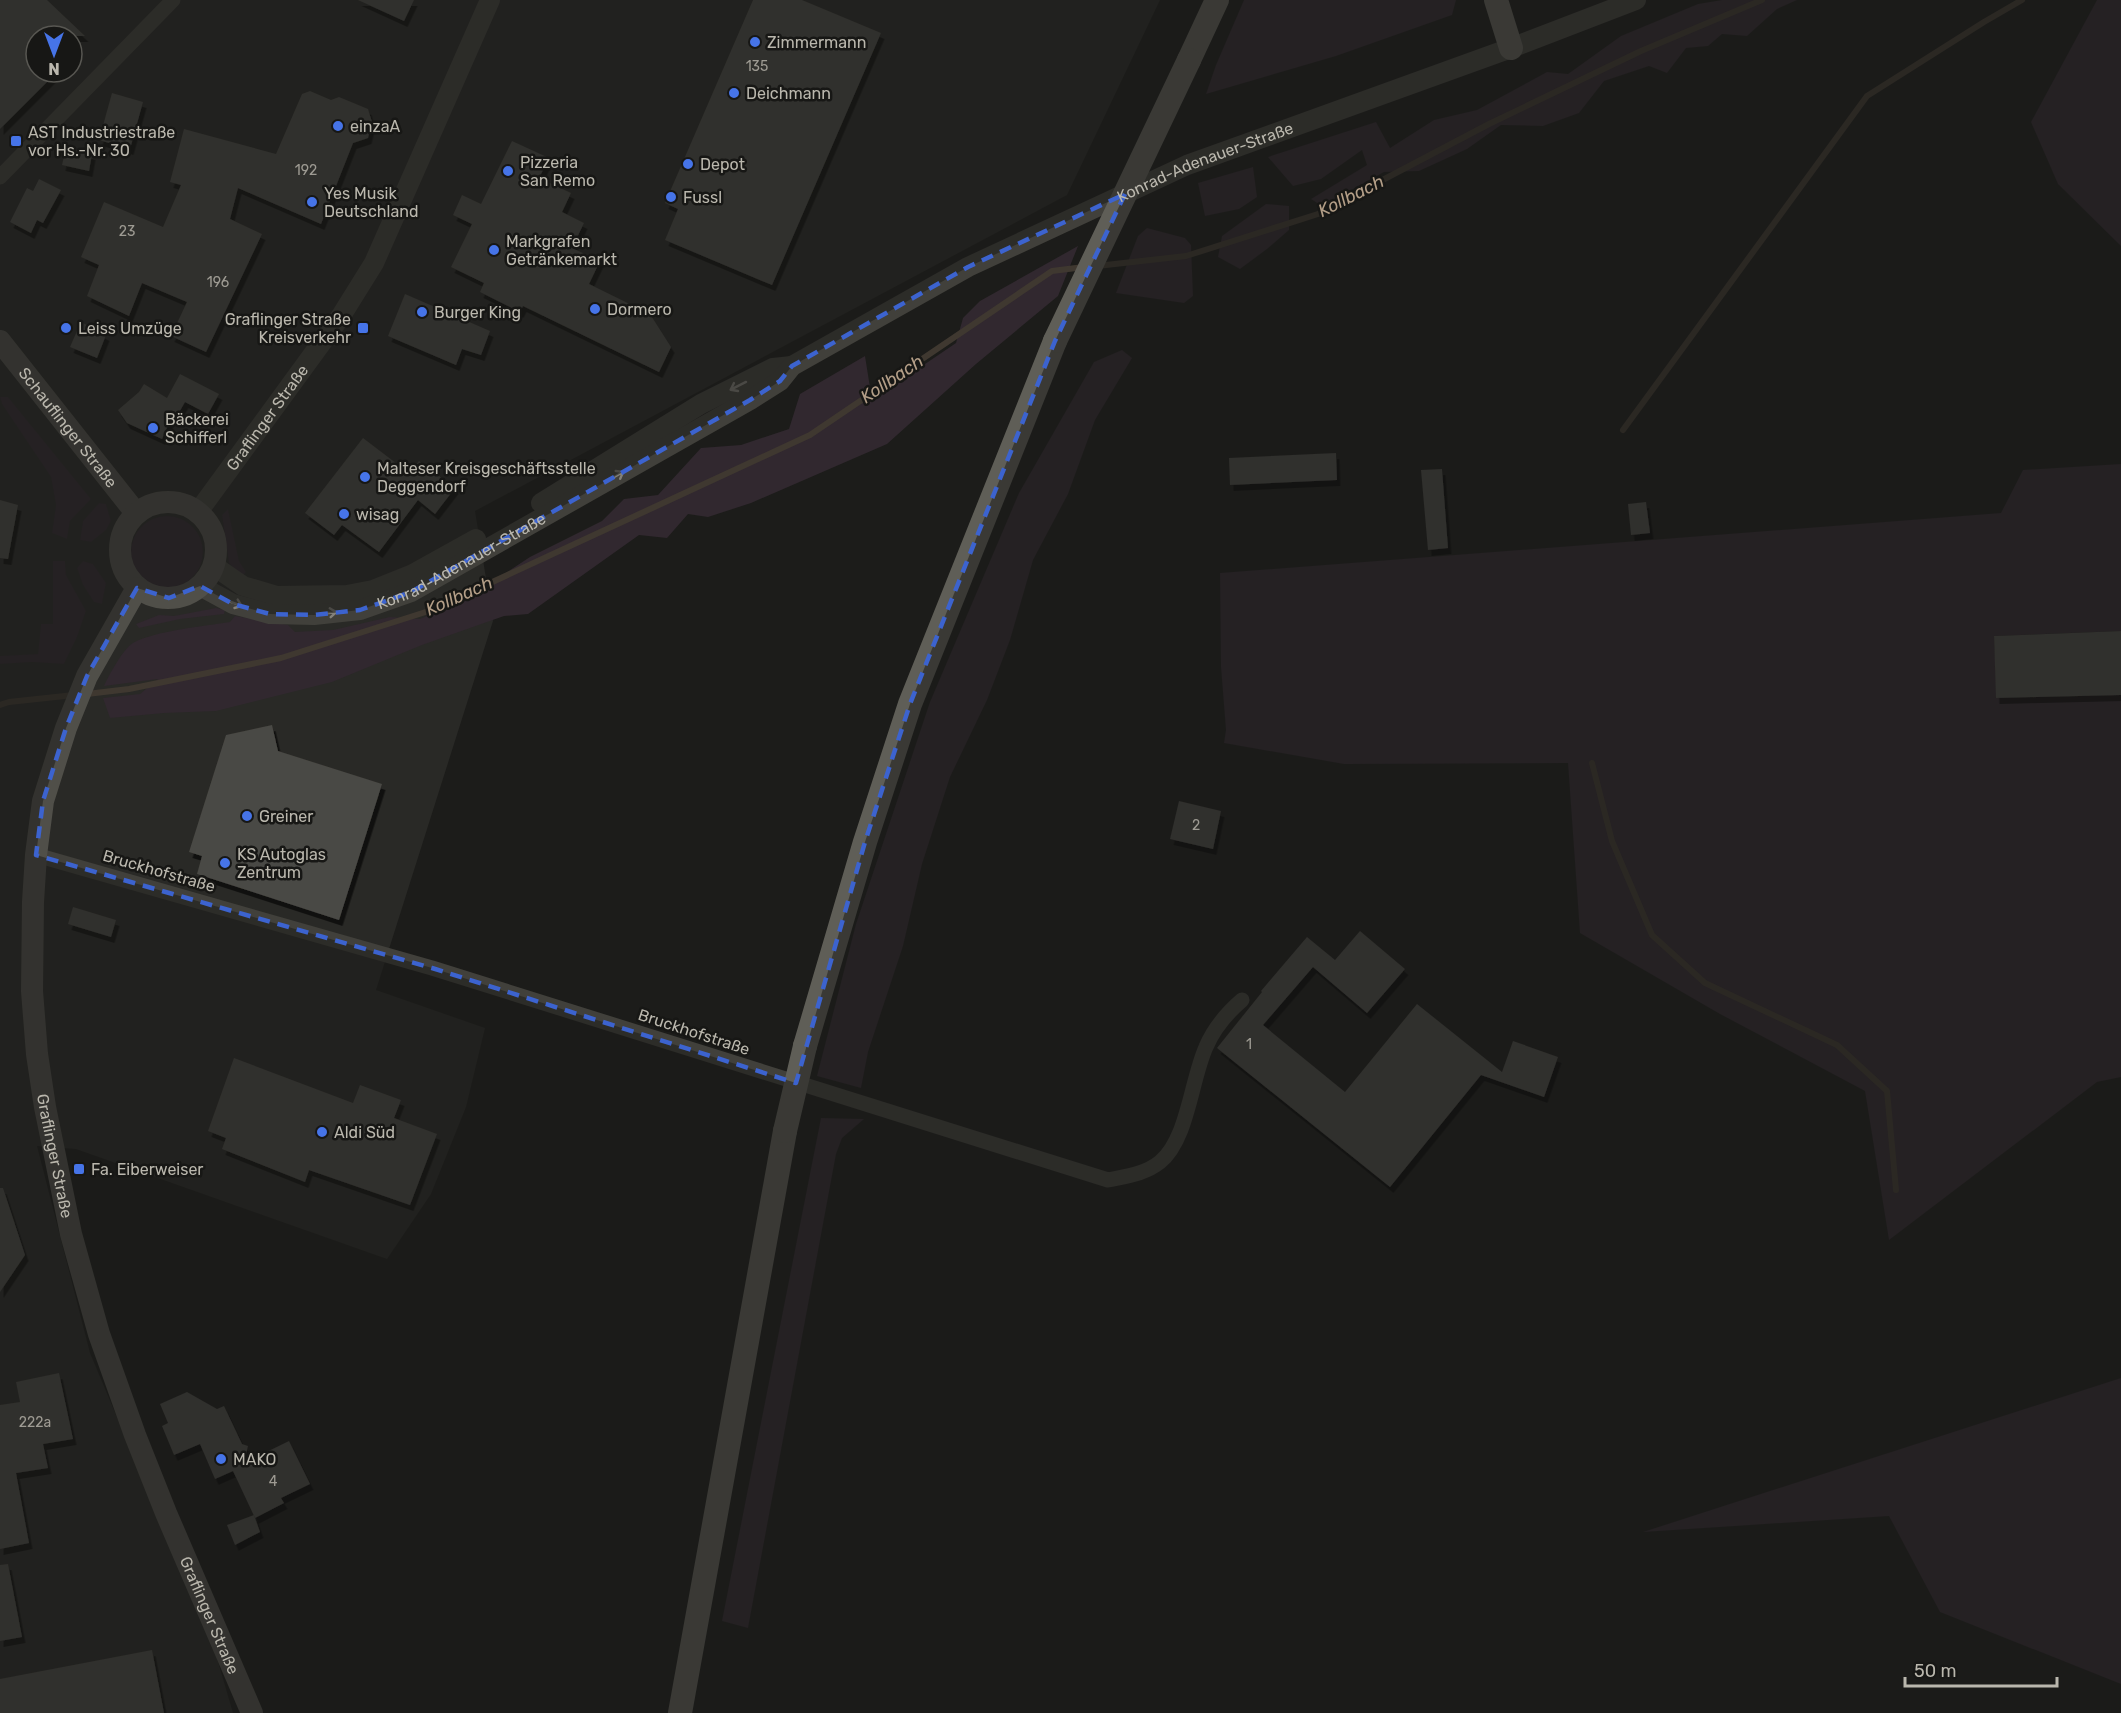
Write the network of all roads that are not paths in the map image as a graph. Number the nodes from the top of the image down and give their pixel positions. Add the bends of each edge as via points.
1 (173, 0) edge
2 (490, 0) edge
3 (1217, 0) edge
4 (1497, 0) edge
5 (1636, 0) edge
6 (1511, 48) junction
7 (0, 177) edge
8 (3, 353) edge
9 (792, 366) junction
10 (198, 512) junction
11 (136, 513) junction
12 (214, 566) junction
13 (200, 586) junction
14 (137, 588) junction
15 (36, 855) junction
16 (1242, 1000) dead end
17 (252, 1713) edge
18 (680, 1713) edge

1 - 7 street
2 - 10 street, Graflinger Straße via 374,263 342,316
3 - 18 main road, bridge via 1055,341 910,704 865,842 784,1131
4 - 6 main road
5 - 6 street, Konrad-Adenauer-Straße
6 - 9 street, Konrad-Adenauer-Straße via 1187,165 968,267
8 - 11 main road, Schauflinger Straße
9 -> 12 street, Konrad-Adenauer-Straße via 773,368 701,404 508,522 413,574 373,590 348,595 277,596 243,586
13 -> 9 street, Konrad-Adenauer-Straße via 233,604 270,614 360,610 411,592 750,400 780,381
10 - 11 main road via 184,503 167,501 150,504
10 - 12 main road via 210,524 216,540
11 - 14 main road via 125,526 119,553 125,574
12 - 13 main road
13 - 14 main road via 169,598 152,596
14 - 15 main road, Graflinger Straße via 87,676 72,714 43,801
15 - 16 street, Bruckhofstraße via 432,968 1108,1179 1141,1173 1160,1162 1175,1146 1206,1047 1225,1014
15 - 17 main road, Graflinger Straße via 32,992 37,1054 71,1234 99,1334 135,1435

